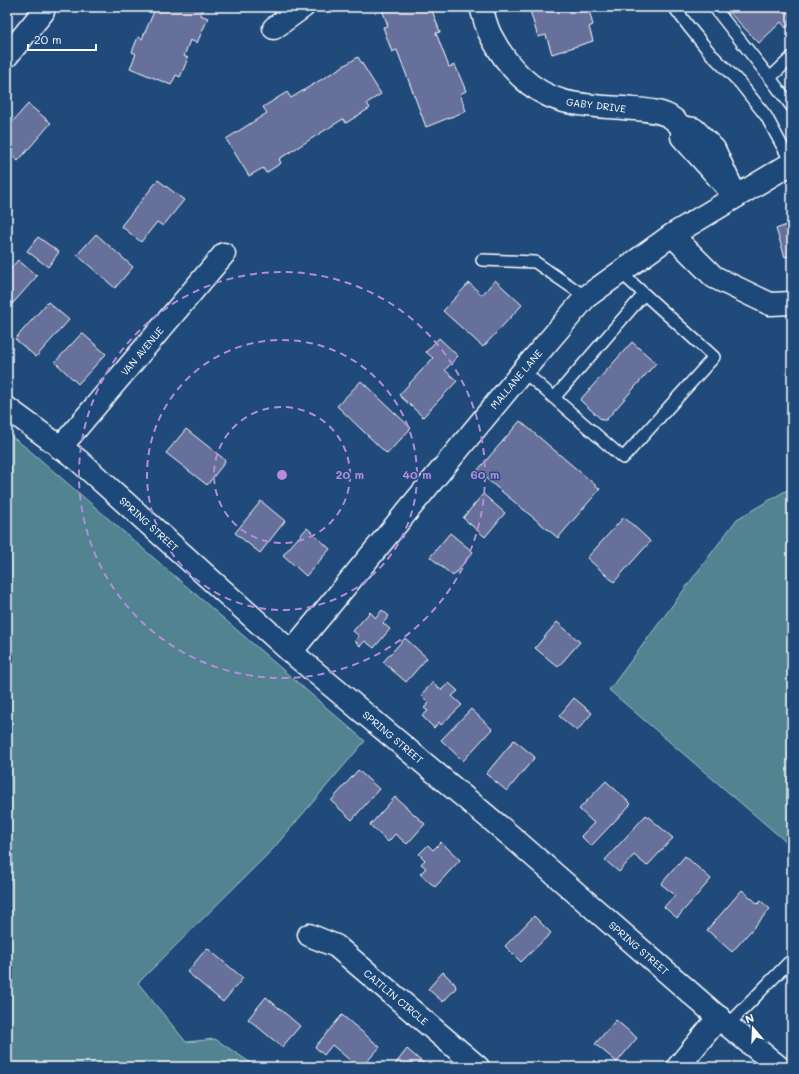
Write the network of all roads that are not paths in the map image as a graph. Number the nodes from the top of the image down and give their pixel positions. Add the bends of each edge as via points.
1 (303, 7) edge
2 (481, 7) edge
3 (674, 7) edge
4 (714, 7) edge
5 (43, 12) dead end
6 (274, 28) dead end
7 (7, 56) edge
8 (792, 57) edge
9 (770, 78) junction
10 (792, 107) edge
11 (792, 164) edge
12 (736, 197) junction
13 (672, 235) junction
14 (224, 254) dead end
15 (482, 260) dead end
16 (620, 272) junction
17 (644, 294) junction
18 (586, 297) junction
19 (792, 303) edge
20 (523, 371) junction
21 (554, 398) junction
22 (7, 408) edge
23 (60, 448) junction
24 (291, 652) junction
25 (309, 935) dead end
26 (792, 962) edge
27 (723, 1021) junction
28 (478, 1067) edge
29 (678, 1067) edge
30 (779, 1067) edge

1 - 6 street
2 - 12 street, GABY DRIVE via 490,34 521,78 548,96 581,105 659,112 672,118 682,127 694,129 714,149
3 - 11 lane via 711,54 740,83 766,116
4 - 9 lane
5 - 7 street
8 - 9 lane
9 - 10 lane
11 - 12 street, MALLANE LANE
12 - 13 street, MALLANE LANE
13 - 16 street, MALLANE LANE
13 - 19 street via 714,277 770,304
14 - 23 street, VAN AVENUE
15 - 18 lane via 535,262
16 - 17 lane
16 - 18 street, MALLANE LANE
17 - 21 lane
17 - 21 lane via 714,357 623,458
18 - 20 street, MALLANE LANE
20 - 21 lane
20 - 24 street, MALLANE LANE
22 - 23 street, SPRING STREET
23 - 24 street, SPRING STREET via 78,460
24 - 27 street, SPRING STREET via 512,837
25 - 28 street, CAITLIN CIRCLE via 336,946
26 - 27 lane
27 - 29 street
27 - 30 street, SPRING STREET

